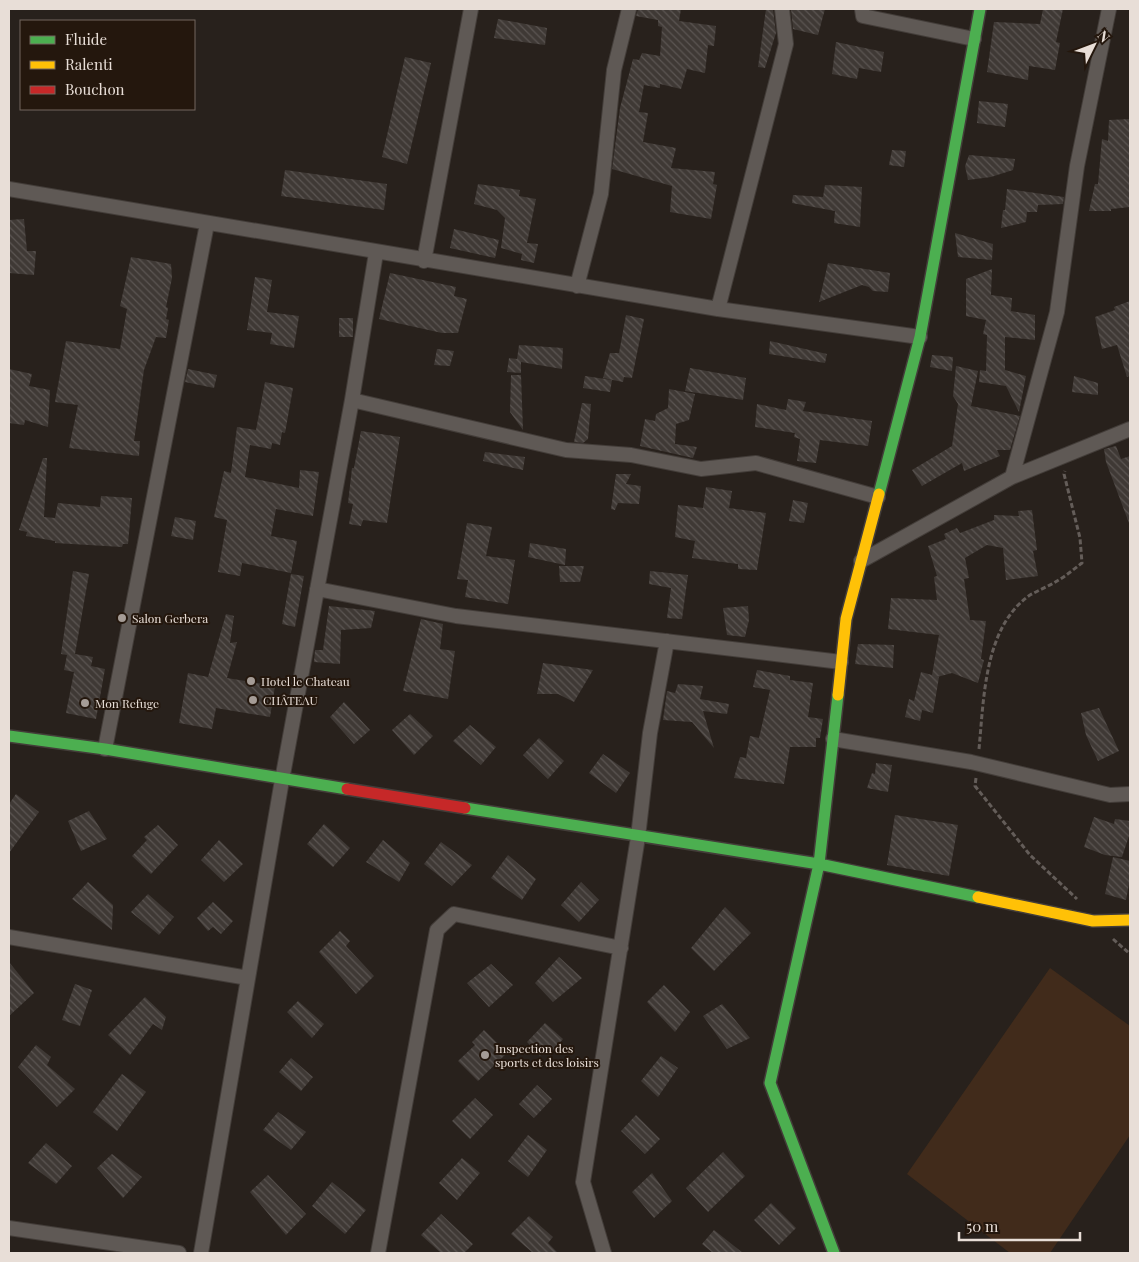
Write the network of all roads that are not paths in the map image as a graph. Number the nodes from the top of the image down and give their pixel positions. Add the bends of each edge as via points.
1 (471, 9) edge
2 (629, 9) edge
3 (782, 9) edge
4 (862, 9) edge
5 (980, 9) edge
6 (1109, 9) edge
7 (974, 39) junction
8 (9, 189) edge
9 (207, 224) junction
10 (376, 253) junction
11 (424, 261) junction
12 (578, 286) junction
13 (718, 309) junction
14 (920, 337) junction
15 (352, 400) junction
16 (1130, 429) edge
17 (1012, 477) junction
18 (878, 497) junction
19 (861, 561) junction
20 (317, 590) junction
21 (667, 641) junction
22 (841, 662) junction
23 (9, 736) edge
24 (833, 739) junction
25 (105, 749) junction
26 (282, 780) junction
27 (1130, 794) edge
28 (638, 838) junction
29 (819, 864) junction
30 (1130, 920) edge
31 (9, 937) edge
32 (621, 948) junction
33 (248, 978) junction
34 (9, 1228) edge
35 (179, 1253) edge
36 (201, 1253) edge
37 (378, 1253) edge
38 (604, 1253) edge
39 (834, 1253) edge

1 - 11 street
2 - 12 street via 614,70 600,194
3 - 13 street via 786,44
4 - 7 street via 862,16
5 - 7 street
6 - 17 street via 1077,166 1057,312
7 - 14 street
8 - 9 street
9 - 10 street
9 - 25 street
10 - 11 street
10 - 15 street
11 - 12 street
12 - 13 street
13 - 14 street
14 - 18 street
15 - 18 street via 566,450 631,455 701,469 756,463
15 - 20 street
16 - 17 street
17 - 19 street
18 - 19 street
19 - 22 street via 846,619
20 - 21 street via 456,616
20 - 26 street
21 - 22 street
21 - 28 street via 650,733
22 - 24 street
23 - 25 street
24 - 27 street via 977,763 1110,795
24 - 29 street
25 - 26 street
26 - 28 street
26 - 33 street
28 - 29 street
28 - 32 street
29 - 30 street via 1093,921
29 - 39 street via 770,1082
31 - 33 street
32 - 37 street via 454,914 437,930
32 - 38 street via 583,1182
33 - 36 street
34 - 35 street

